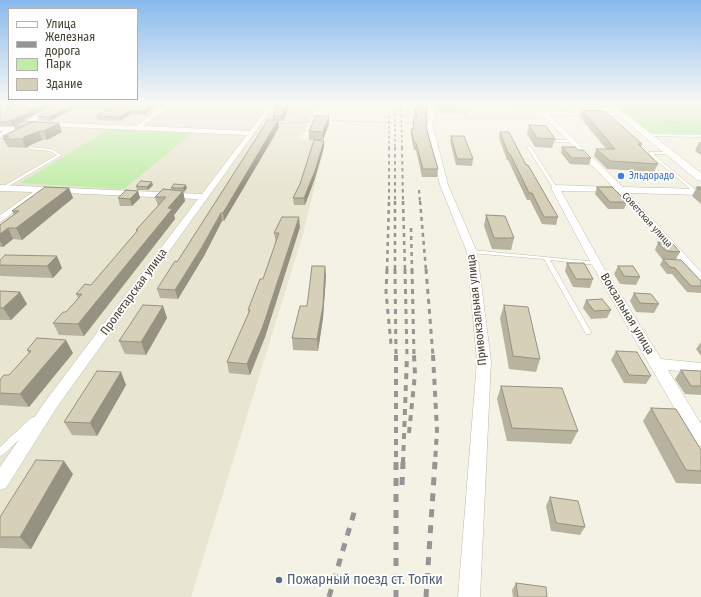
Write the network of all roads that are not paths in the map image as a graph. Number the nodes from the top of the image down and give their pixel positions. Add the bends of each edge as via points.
1 (225, 132) edge
2 (433, 132) edge
3 (563, 132) edge
4 (641, 132) edge
5 (251, 133) joint
6 (645, 135) junction
7 (701, 136) edge
8 (557, 141) dead end
9 (572, 141) junction
10 (529, 147) dead end
11 (30, 148) dead end
12 (669, 153) junction
13 (701, 178) edge
14 (2, 188) edge
15 (555, 188) junction
16 (620, 189) junction
17 (40, 191) junction
18 (698, 192) edge
19 (204, 197) junction
20 (0, 218) edge
21 (472, 252) junction
22 (546, 258) junction
23 (596, 263) junction
24 (701, 279) edge
25 (588, 332) dead end
26 (656, 364) junction
27 (701, 368) edge
28 (52, 403) junction
29 (701, 439) edge
30 (0, 452) edge
31 (0, 482) edge
32 (469, 597) edge

1 - 5 street
2 - 21 street, Привокзальная улица via 444,185
3 - 9 street, Советская улица
4 - 6 street
5 - 19 street, Пролетарская улица
6 - 7 lane
6 - 12 street
8 - 9 lane
9 - 16 street, Советская улица
10 - 15 lane
11 - 14 lane via 50,150 60,155
12 - 13 street
12 - 18 lane via 650,153
14 - 17 street
15 - 16 street
15 - 23 street, Вокзальная улица
16 - 18 street
16 - 24 street, Советская улица
17 - 19 street
17 - 20 street
19 - 28 street, Пролетарская улица
21 - 22 lane
21 - 32 street, Привокзальная улица via 484,361
22 - 23 lane
22 - 25 lane
23 - 26 street, Вокзальная улица
26 - 27 street
26 - 29 street, Вокзальная улица
28 - 30 lane
28 - 31 street, Пролетарская улица

